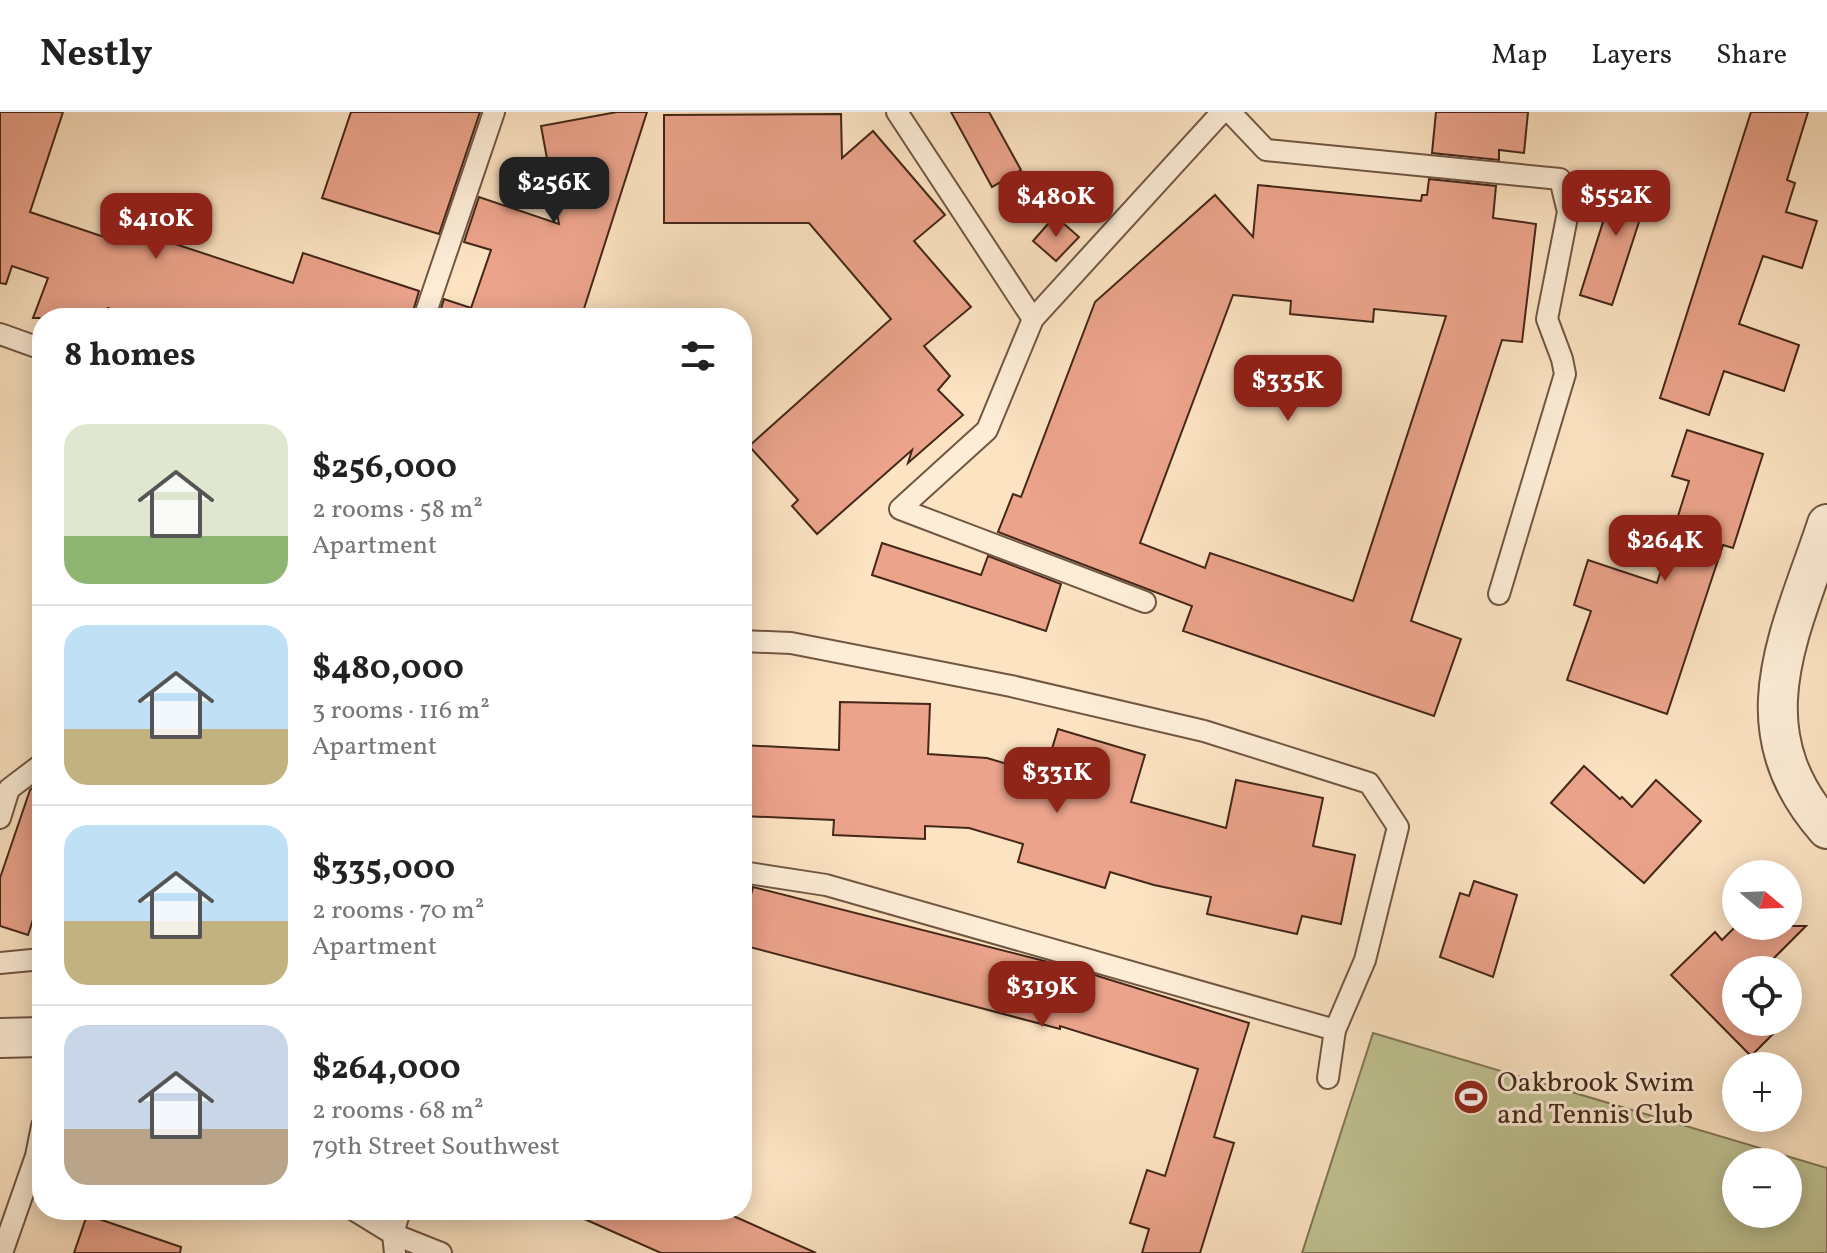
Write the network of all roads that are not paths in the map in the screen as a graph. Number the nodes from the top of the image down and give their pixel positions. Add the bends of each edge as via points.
1 (494, 112) edge
2 (897, 112) edge
3 (1222, 112) edge
4 (1230, 112) edge
5 (427, 308) edge
6 (1033, 319) junction
7 (0, 334) edge
8 (32, 345) edge
9 (1827, 524) edge
10 (1499, 594) dead end
11 (1145, 602) dead end
12 (752, 641) edge
13 (32, 772) edge
14 (0, 818) edge
15 (1827, 829) edge
16 (752, 874) edge
17 (32, 960) edge
18 (0, 963) edge
19 (1335, 1030) junction
20 (32, 1037) edge
21 (0, 1038) edge
22 (1328, 1078) dead end
23 (32, 1167) edge
24 (366, 1220) edge
25 (398, 1220) edge
26 (394, 1243) edge
27 (2, 1253) edge
28 (441, 1253) edge

1 - 5 lane
2 - 6 lane
3 - 6 lane
4 - 10 lane via 1266,150 1560,179 1568,212 1547,319 1565,374
6 - 11 lane via 987,430 900,509
7 - 8 lane
9 - 15 street via 1781,662 1776,704 1780,745 1795,784
12 - 19 lane via 791,643 1011,686 1204,731 1369,783 1398,827 1365,960
13 - 14 lane via 9,789
16 - 19 lane via 826,885
17 - 18 lane
19 - 22 lane
20 - 21 street
23 - 27 lane
24 - 26 lane
25 - 26 lane
26 - 28 lane

